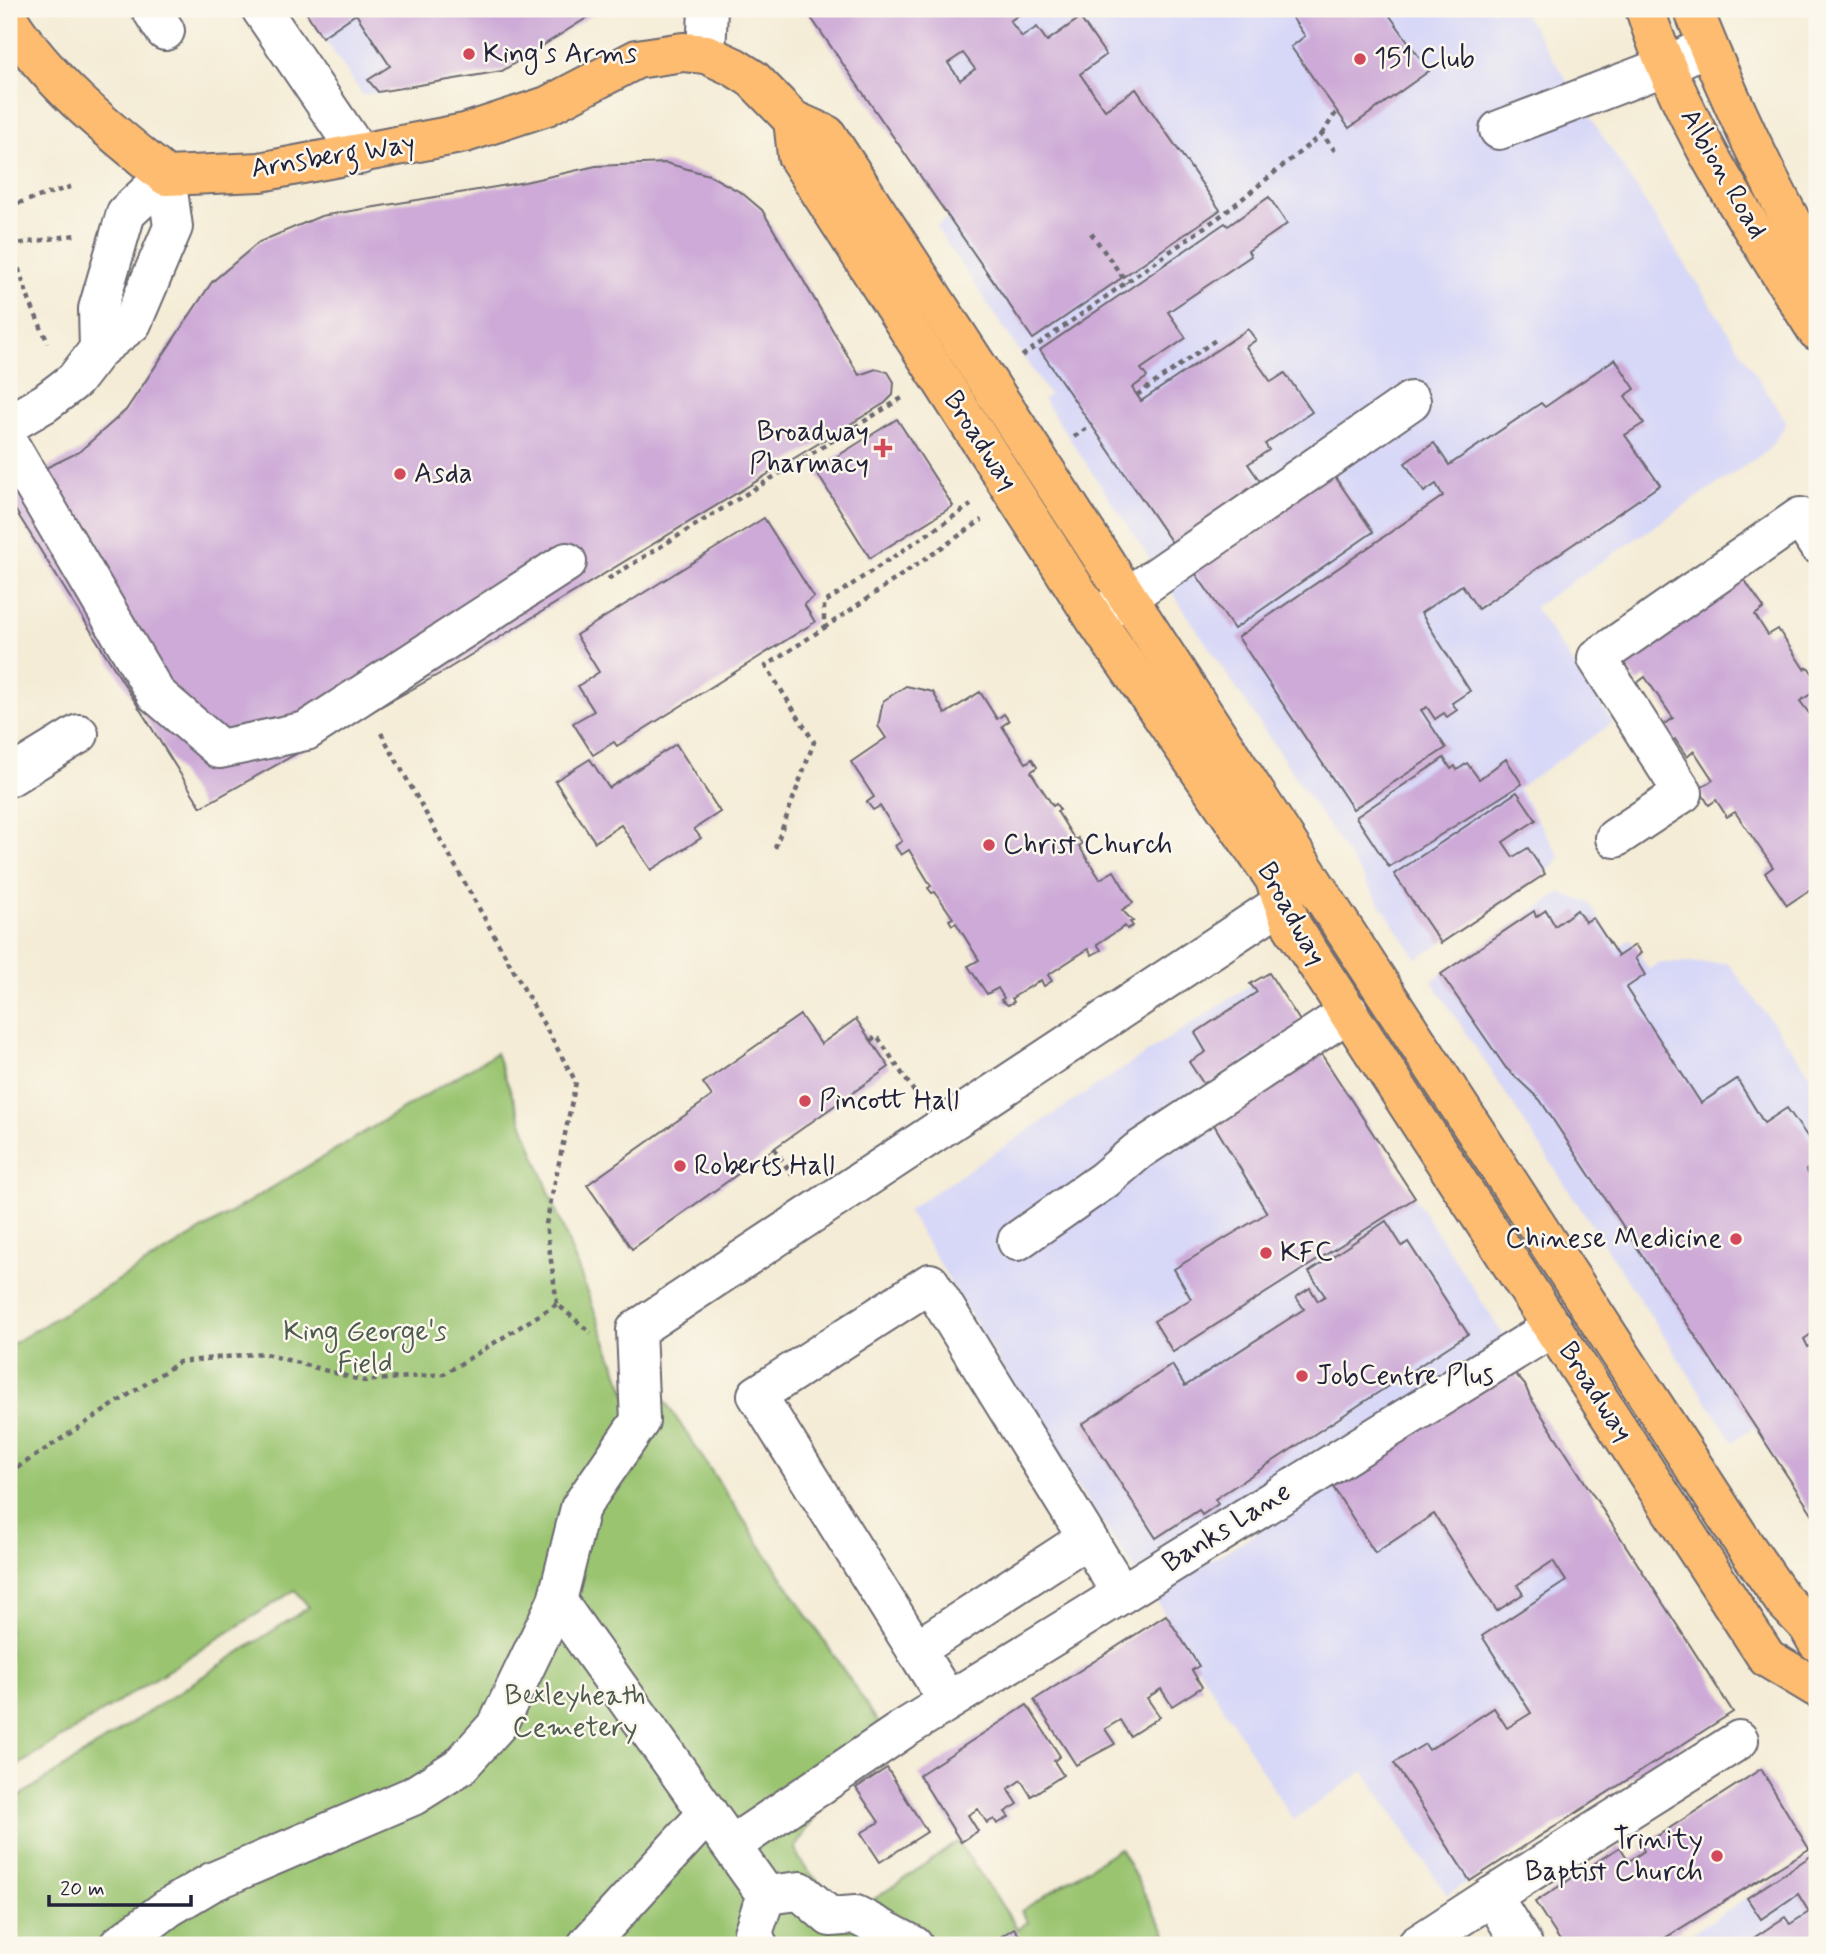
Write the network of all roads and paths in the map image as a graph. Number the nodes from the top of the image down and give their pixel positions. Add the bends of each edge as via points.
1 (261, 9) edge
2 (708, 9) edge
3 (1645, 9) edge
4 (1693, 9) edge
5 (9, 20) edge
6 (1707, 47) junction
7 (706, 54) junction
8 (1667, 66) junction
9 (1337, 111) dead end
10 (793, 120) junction
11 (1499, 130) dead end
12 (1322, 134) junction
13 (1335, 151) dead end
14 (360, 155) junction
15 (166, 176) junction
16 (73, 186) dead end
17 (9, 206) edge
18 (1091, 233) dead end
19 (79, 235) dead end
20 (9, 243) edge
21 (1817, 268) edge
22 (1127, 284) junction
23 (1817, 331) edge
24 (1217, 339) dead end
25 (50, 345) dead end
26 (938, 376) junction
27 (986, 381) junction
28 (1137, 395) dead end
29 (1411, 401) dead end
30 (9, 424) edge
31 (9, 444) edge
32 (1011, 489) junction
33 (1817, 544) edge
34 (567, 562) dead end
35 (601, 583) dead end
36 (1128, 597) junction
37 (1095, 619) junction
38 (824, 628) junction
39 (376, 722) dead end
40 (9, 751) edge
41 (9, 776) edge
42 (1615, 838) dead end
43 (775, 848) dead end
44 (1283, 902) junction
45 (1349, 1012) junction
46 (871, 1041) dead end
47 (938, 1130) junction
48 (1017, 1241) dead end
49 (556, 1304) junction
50 (1553, 1327) junction
51 (636, 1330) junction
52 (9, 1472) edge
53 (1086, 1539) junction
54 (1121, 1593) junction
55 (557, 1601) junction
56 (1817, 1642) edge
57 (916, 1650) junction
58 (1817, 1688) edge
59 (948, 1701) junction
60 (1739, 1740) dead end
61 (708, 1813) junction
62 (732, 1845) junction
63 (766, 1895) junction
64 (1492, 1896) junction
65 (832, 1931) edge
66 (119, 1945) edge
67 (587, 1945) edge
68 (758, 1945) edge
69 (913, 1945) edge
70 (1417, 1945) edge
71 (1523, 1945) edge

1 - 14 street
2 - 7 street
3 - 8 main road, Albion Road
4 - 6 main road, Albion Road
5 - 15 main road via 83,106
6 - 8 street
6 - 21 main road, Albion Road
7 - 10 main road, Broadway via 753,79
7 - 14 main road, Arnsberg Way via 637,59 547,106 507,121
8 - 11 street
8 - 23 main road, Albion Road via 1700,139
9 - 12 path
10 - 26 main road, Broadway via 797,156
10 - 27 main road, Broadway via 827,135
12 - 13 path
12 - 22 path
14 - 15 main road, Arnsberg Way via 260,172
15 - 30 street via 126,213 98,309 99,349 75,380
16 - 17 path
18 - 22 path
19 - 20 path
20 - 25 path
22 - 27 path
24 - 28 path
26 - 32 main road, Broadway
26 - 35 path
27 - 36 main road, Broadway
29 - 36 street
31 - 34 street via 156,694 220,749 306,731
32 - 37 main road, Broadway
32 - 38 path
32 - 38 path via 824,603
33 - 42 street via 1800,517 1597,658 1683,793
36 - 37 street
36 - 56 main road, Broadway via 1729,1521
37 - 44 main road, Broadway via 1273,878
38 - 43 path via 766,666 814,742
39 - 49 path via 576,1082 546,1224
40 - 41 street via 73,725
44 - 45 main road, Broadway via 1292,926
44 - 47 street
45 - 48 street via 1138,1151
45 - 50 main road, Broadway
46 - 47 path via 877,1036
47 - 51 street
49 - 51 path via 600,1341
49 - 52 path via 444,1374 364,1381 262,1353 179,1362
50 - 54 street, Banks Lane
50 - 58 main road, Broadway via 1767,1658
51 - 55 street via 640,1421 580,1508
53 - 54 street
53 - 57 street
53 - 57 street via 930,1283 757,1395
54 - 59 street, Banks Lane
55 - 61 street
55 - 66 street via 498,1724 459,1767 413,1796 212,1882
57 - 59 street
59 - 62 street, Banks Lane
60 - 64 street
61 - 62 street
61 - 67 street
62 - 63 street
63 - 65 street via 800,1891
63 - 68 street via 753,1933
64 - 70 street
64 - 71 street
65 - 69 street via 856,1915

